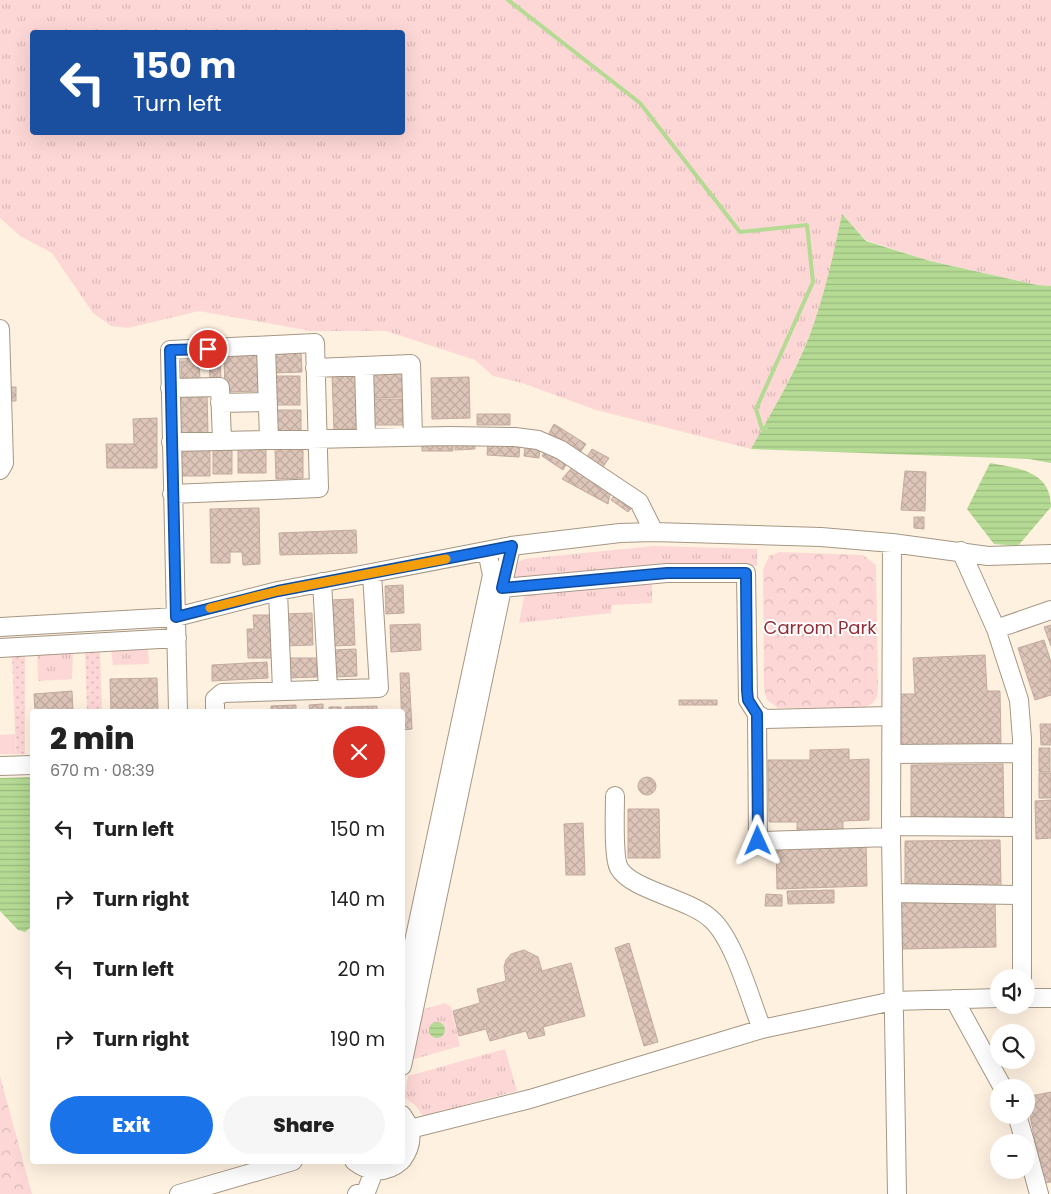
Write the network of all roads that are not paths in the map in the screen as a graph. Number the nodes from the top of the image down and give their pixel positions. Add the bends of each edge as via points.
1 (0, 329) edge
2 (266, 347) junction
3 (364, 366) junction
4 (316, 368) junction
5 (170, 388) junction
6 (268, 402) junction
7 (220, 403) junction
8 (366, 437) junction
9 (413, 437) junction
10 (318, 438) junction
11 (269, 440) junction
12 (222, 441) junction
13 (172, 442) junction
14 (0, 470) edge
15 (172, 494) junction
16 (663, 528) junction
17 (892, 543) junction
18 (512, 546) junction
19 (487, 551) junction
20 (961, 551) junction
21 (1051, 554) edge
22 (372, 574) junction
23 (322, 582) junction
24 (502, 588) junction
25 (278, 591) junction
26 (1051, 610) edge
27 (176, 617) junction
28 (0, 627) edge
29 (996, 629) junction
30 (177, 638) junction
31 (0, 648) edge
32 (328, 689) junction
33 (282, 690) junction
34 (178, 709) edge
35 (215, 709) edge
36 (757, 714) junction
37 (890, 716) junction
38 (1022, 753) junction
39 (891, 754) junction
40 (30, 765) edge
41 (0, 766) edge
42 (615, 796) dead end
43 (1021, 827) junction
44 (891, 832) junction
45 (892, 893) junction
46 (1022, 895) junction
47 (1022, 969) edge
48 (405, 984) edge
49 (990, 998) edge
50 (1035, 998) edge
51 (1051, 998) edge
52 (954, 999) junction
53 (893, 1001) junction
54 (762, 1029) junction
55 (405, 1052) edge
56 (998, 1079) edge
57 (406, 1122) edge
58 (405, 1154) edge
59 (358, 1164) edge
60 (396, 1164) edge
61 (266, 1166) edge
62 (374, 1171) junction
63 (1035, 1179) edge
64 (179, 1194) edge
65 (357, 1194) edge
66 (897, 1194) edge
67 (1039, 1194) edge

1 - 14 lane via 4,462
2 - 4 lane via 315,343
2 - 5 lane via 170,350
2 - 6 lane
3 - 4 lane
3 - 8 lane
3 - 9 lane via 411,364
4 - 10 lane
5 - 7 lane via 220,387
5 - 13 lane
6 - 7 lane
6 - 11 lane
7 - 12 lane
8 - 9 lane
8 - 10 lane
9 - 16 lane via 538,440 561,450 639,502
10 - 11 lane
10 - 15 lane via 319,488
11 - 12 lane
12 - 13 lane
13 - 15 lane
15 - 27 lane
16 - 17 lane
16 - 18 lane
17 - 20 lane
17 - 37 lane
18 - 19 lane
18 - 24 lane
19 - 22 lane
19 - 48 lane via 492,575
20 - 21 lane via 988,556
20 - 29 lane
22 - 23 lane
22 - 32 lane via 379,688
23 - 25 lane
23 - 32 lane
24 - 36 lane via 667,573 746,573 747,695
24 - 55 lane
25 - 27 lane
25 - 33 lane
26 - 29 lane
27 - 28 lane
27 - 30 lane
29 - 38 lane via 1019,700
30 - 31 lane
30 - 34 lane
32 - 33 lane
33 - 35 lane via 222,693 215,699
36 - 37 lane via 765,719
36 - 44 lane via 758,841
37 - 39 lane
38 - 39 lane
38 - 43 lane
39 - 44 lane
40 - 41 lane
42 - 54 lane via 618,868 629,880 687,903 711,918 724,934
43 - 44 lane
43 - 46 lane
44 - 45 lane
45 - 46 lane
45 - 53 lane
46 - 47 lane
49 - 52 lane
50 - 51 lane
52 - 53 lane
52 - 56 lane
53 - 54 lane
53 - 66 lane
54 - 57 lane via 530,1099
57 - 58 lane via 411,1140
59 - 62 lane
60 - 62 lane
61 - 64 lane
62 - 65 lane via 366,1192
63 - 67 lane

